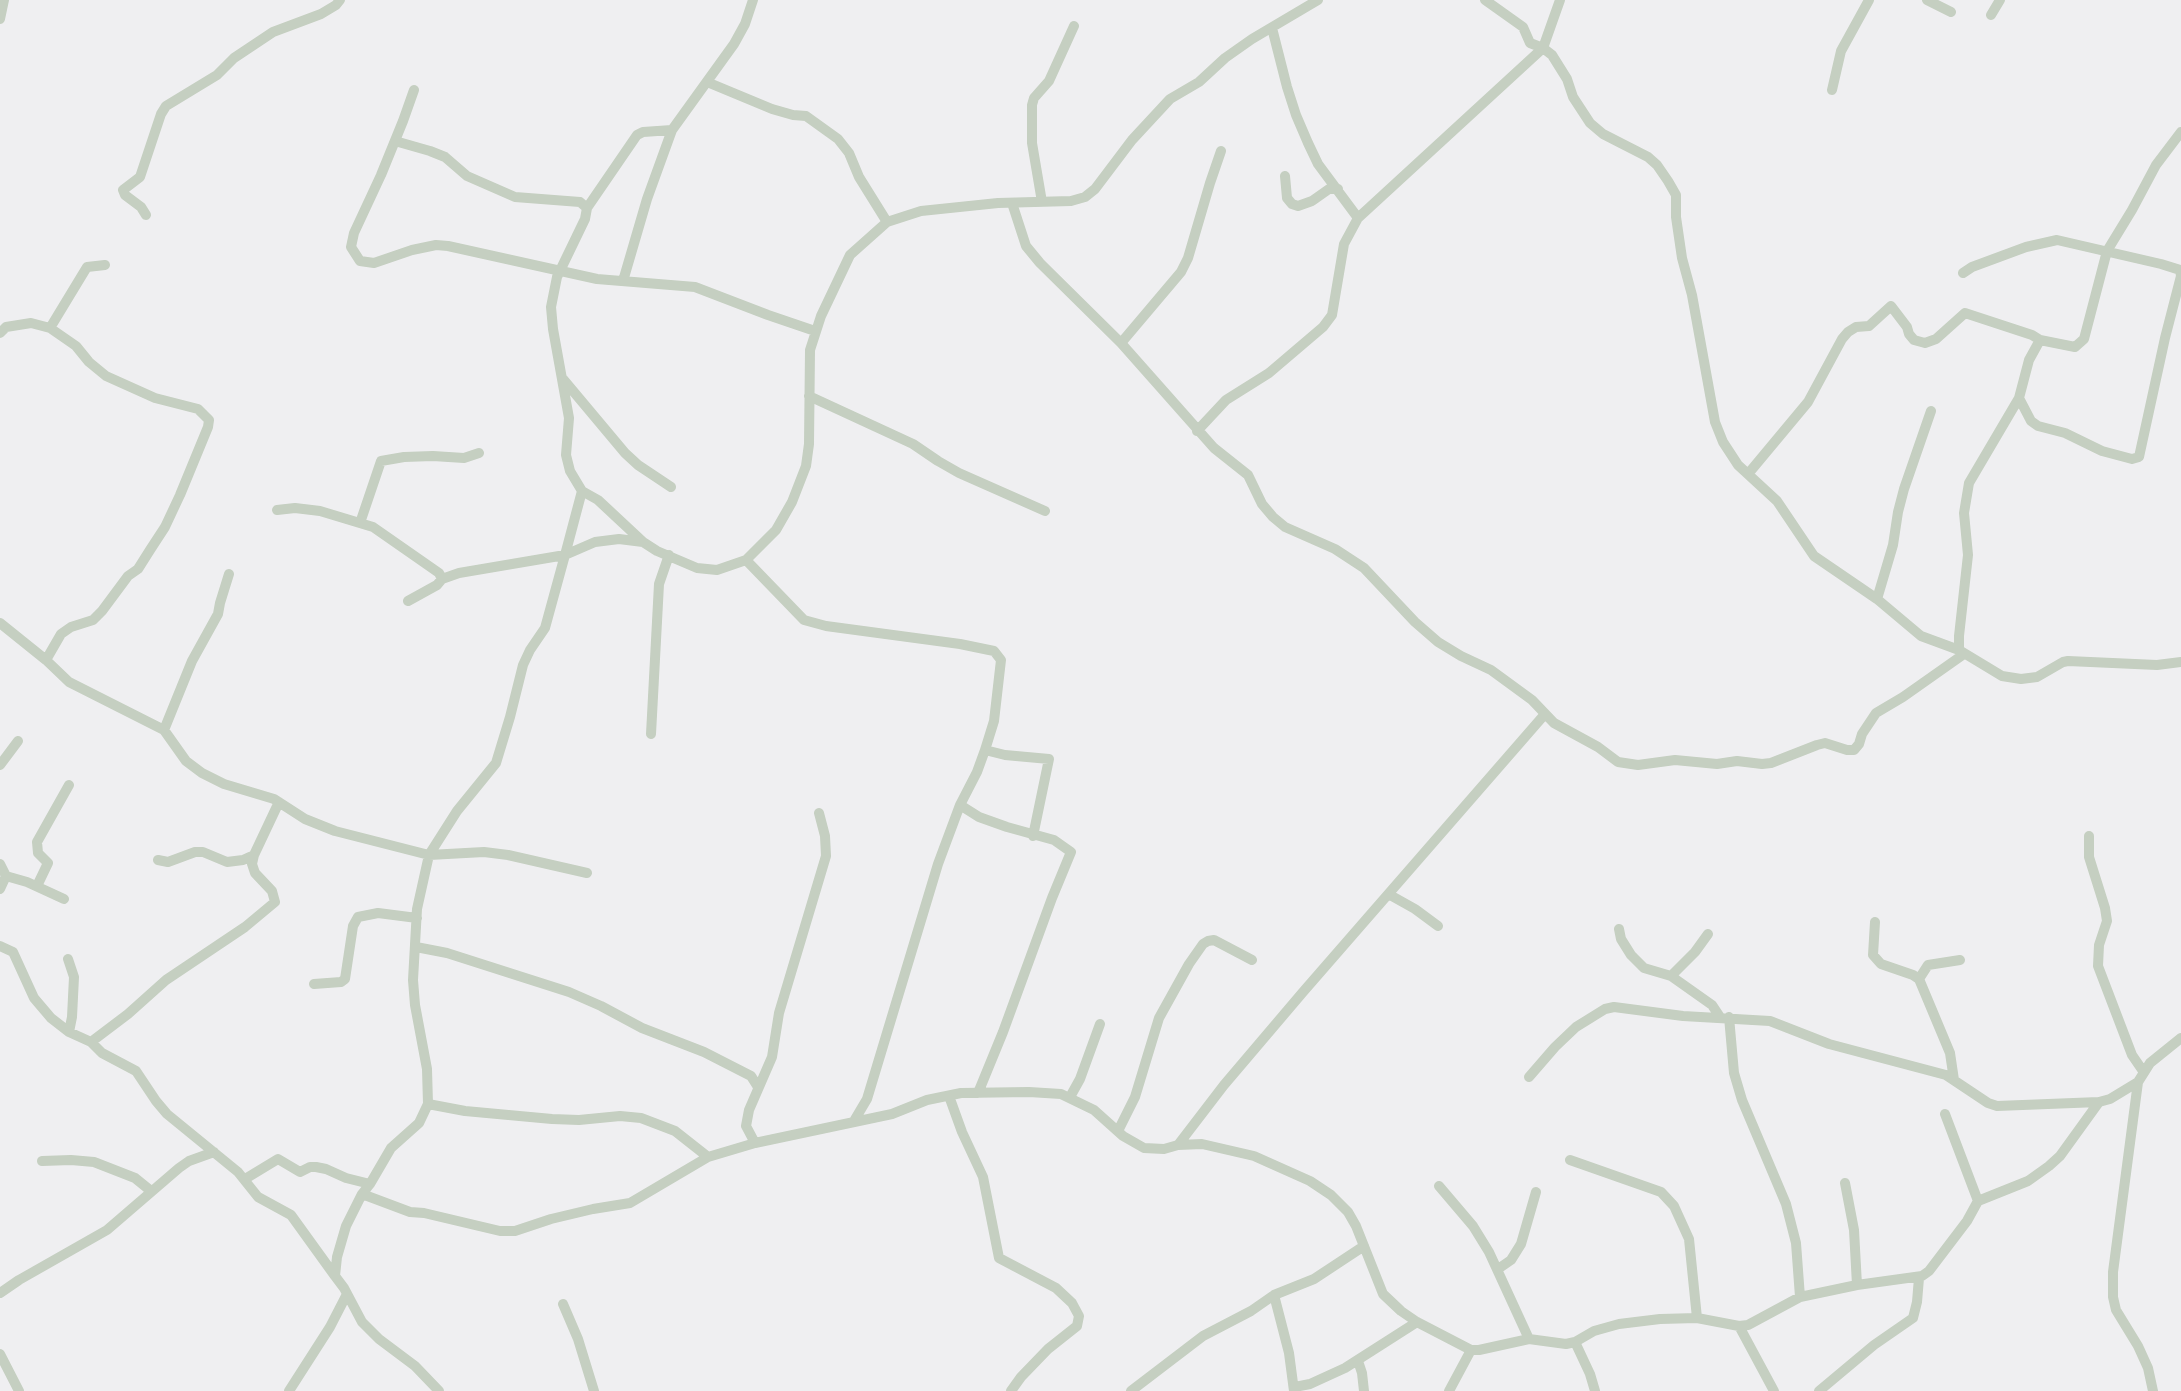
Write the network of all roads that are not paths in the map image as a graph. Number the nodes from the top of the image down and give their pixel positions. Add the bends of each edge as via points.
1 (4, 0) edge
2 (340, 0) edge
3 (753, 0) edge
4 (1318, 0) edge
5 (1485, 0) edge
6 (1560, 0) edge
7 (1869, 0) edge
8 (1927, 0) edge
9 (2000, 0) edge
10 (1951, 12) dead end
11 (1991, 15) dead end
12 (0, 19) edge
13 (1074, 26) dead end
14 (1272, 28) junction
15 (1543, 48) junction
16 (706, 82) junction
17 (414, 90) dead end
18 (1832, 90) dead end
19 (672, 130) junction
20 (2181, 132) edge
21 (395, 141) junction
22 (1221, 151) dead end
23 (1285, 176) dead end
24 (1338, 189) junction
25 (1012, 202) junction
26 (1042, 202) junction
27 (587, 208) junction
28 (146, 215) dead end
29 (1358, 218) junction
30 (886, 222) junction
31 (2107, 251) junction
32 (105, 265) dead end
33 (560, 270) junction
34 (1963, 273) dead end
35 (623, 281) junction
36 (50, 328) junction
37 (815, 331) junction
38 (0, 333) edge
39 (2040, 340) junction
40 (1120, 343) junction
41 (563, 379) junction
42 (809, 396) junction
43 (2019, 398) junction
44 (1931, 411) dead end
45 (1197, 431) junction
46 (479, 453) dead end
47 (1748, 474) junction
48 (671, 486) dead end
49 (582, 491) junction
50 (277, 510) dead end
51 (1045, 511) dead end
52 (360, 523) junction
53 (643, 542) junction
54 (565, 555) junction
55 (669, 555) junction
56 (746, 560) junction
57 (229, 574) dead end
58 (442, 579) junction
59 (1877, 599) junction
60 (408, 601) dead end
61 (0, 623) edge
62 (1961, 652) junction
63 (46, 660) junction
64 (2181, 662) edge
65 (1545, 714) junction
66 (164, 730) junction
67 (651, 734) dead end
68 (18, 741) dead end
69 (985, 750) junction
70 (0, 765) edge
71 (69, 785) dead end
72 (279, 802) junction
73 (960, 805) junction
74 (819, 813) dead end
75 (1033, 836) junction
76 (2089, 836) dead end
77 (254, 855) junction
78 (429, 855) junction
79 (158, 860) dead end
80 (0, 864) edge
81 (587, 873) dead end
82 (6, 876) junction
83 (37, 886) junction
84 (0, 889) edge
85 (1390, 895) junction
86 (64, 900) dead end
87 (417, 918) junction
88 (1875, 922) dead end
89 (1438, 926) dead end
90 (1619, 929) dead end
91 (1707, 934) dead end
92 (0, 946) edge
93 (416, 946) junction
94 (68, 959) dead end
95 (1252, 960) dead end
96 (1960, 960) dead end
97 (1671, 976) junction
98 (1919, 979) junction
99 (314, 984) dead end
100 (1724, 1017) junction
101 (1100, 1024) dead end
102 (69, 1032) junction
103 (2181, 1038) edge
104 (91, 1042) junction
105 (2144, 1071) junction
106 (1529, 1077) dead end
107 (1953, 1080) junction
108 (2138, 1082) junction
109 (759, 1087) junction
110 (978, 1093) junction
111 (950, 1096) junction
112 (1070, 1097) junction
113 (2099, 1102) junction
114 (428, 1104) junction
115 (1945, 1114) dead end
116 (854, 1121) junction
117 (1118, 1131) junction
118 (755, 1143) junction
119 (1178, 1145) junction
120 (214, 1152) junction
121 (708, 1156) junction
122 (1570, 1160) dead end
123 (42, 1161) dead end
124 (245, 1179) junction
125 (1845, 1183) dead end
126 (370, 1184) junction
127 (1439, 1186) dead end
128 (151, 1191) junction
129 (1536, 1192) dead end
130 (362, 1194) junction
131 (1978, 1201) junction
132 (1364, 1246) junction
133 (1498, 1269) junction
134 (335, 1276) junction
135 (1919, 1278) junction
136 (1857, 1285) junction
137 (0, 1293) edge
138 (347, 1294) junction
139 (1274, 1295) junction
140 (1800, 1297) junction
141 (563, 1304) dead end
142 (1697, 1318) junction
143 (1417, 1322) junction
144 (1739, 1326) junction
145 (1529, 1339) junction
146 (1575, 1342) junction
147 (1471, 1350) junction
148 (0, 1354) edge
149 (1358, 1361) junction
150 (1295, 1389) edge
151 (19, 1391) edge
152 (289, 1391) edge
153 (439, 1391) edge
154 (594, 1391) edge
155 (1011, 1391) edge
156 (1131, 1391) edge
157 (1364, 1391) edge
158 (1449, 1391) edge
159 (1594, 1391) edge
160 (1774, 1391) edge
161 (1819, 1391) edge
162 (2153, 1391) edge

1 - 12 street
2 - 28 street via 321,14 284,26 166,106 140,177 123,190
3 - 16 street via 740,34
4 - 14 street
5 - 15 street via 1523,27 1532,45
6 - 15 street
7 - 18 street via 1841,51
8 - 10 street
9 - 11 street
13 - 26 street via 1032,105 1032,144
14 - 24 street via 1296,115 1318,164
14 - 26 street via 1170,99 1085,197
15 - 29 street
15 - 47 street via 1563,72 1590,123 1648,157 1676,195 1682,258 1715,422 1723,442
16 - 19 street
16 - 30 street via 772,109 806,116 838,139
17 - 21 street
19 - 27 street via 637,135
19 - 35 street via 646,199
20 - 31 street via 2156,165
21 - 27 street via 445,157 467,176 515,197 580,202
21 - 33 street via 351,242 360,261 384,261 436,245
22 - 40 street via 1181,272
23 - 24 street via 1287,198 1298,206 1329,189
24 - 29 street
25 - 26 street
25 - 30 street via 951,206
25 - 40 street via 1026,246
27 - 33 street
29 - 45 street via 1344,243 1332,315 1323,327 1269,373 1226,400
30 - 37 street via 850,255
31 - 34 street via 2058,240 2026,247
31 - 39 street via 2084,339 2075,347
31 - 43 street via 2180,270 2141,454 2132,459 2114,455 2065,433 2038,426
32 - 36 street via 87,267
33 - 35 street
33 - 41 street via 551,317
35 - 37 street via 695,287
36 - 38 street via 31,323 6,327
36 - 63 street via 76,346 106,376 155,398 198,409 209,420 180,495 144,560 93,620 61,634
37 - 42 street via 808,366
39 - 43 street via 2029,360
39 - 47 street via 1965,313 1936,339 1924,343 1914,340 1891,306 1869,326 1848,332 1808,402
40 - 45 street
41 - 48 street via 625,453
41 - 49 street via 569,418 566,455
42 - 51 street via 913,444 959,473
42 - 56 street via 806,466 776,531
43 - 62 street via 1969,483 1964,513 1968,555 1960,621
44 - 59 street via 1904,489
45 - 65 street via 1248,475 1263,504 1285,527 1335,549 1364,568 1428,633 1452,651 1491,670
46 - 52 street via 464,458 414,456 381,461
47 - 59 street via 1777,501 1814,556
49 - 53 street via 598,500
49 - 54 street
50 - 52 street via 320,511
52 - 58 street via 373,527
53 - 54 street via 595,542
53 - 55 street
54 - 58 street
54 - 78 street via 545,628 523,665 496,763 457,811
55 - 56 street via 697,568 717,570
55 - 67 street via 659,584
56 - 69 street via 804,620 826,627 994,651 1001,660 1001,674
57 - 66 street via 218,614 192,661
58 - 60 street
59 - 62 street via 1921,636
61 - 63 street
62 - 64 street via 2002,676 2021,679 2037,677 2063,662
62 - 65 street via 1903,697 1876,712 1854,750 1826,743 1771,763 1675,760 1626,765 1563,730
63 - 66 street via 83,691
65 - 85 street
66 - 72 street via 186,761 202,773
68 - 70 street
69 - 73 street
69 - 75 street via 1049,759
71 - 83 street via 37,842 38,853 48,863
72 - 77 street
72 - 78 street via 305,819 335,831
73 - 75 street via 979,817
73 - 116 street via 915,934 867,1099
74 - 109 street via 826,856 779,1013 772,1056
75 - 110 street via 1054,840 1071,852
76 - 105 street via 2089,857 2107,921 2099,945 2098,966 2132,1055
77 - 79 street via 227,862 195,852 168,862
77 - 104 street via 255,873 272,891 275,902 166,980
78 - 81 street via 492,853
78 - 87 street
80 - 82 street
82 - 83 street
82 - 84 street
83 - 86 street
85 - 89 street
85 - 119 street via 1224,1085
87 - 93 street
87 - 99 street via 378,913 358,917 353,926 345,979
88 - 98 street via 1875,960
90 - 97 street via 1631,955 1644,968
91 - 97 street
92 - 102 street via 13,952 25,982 42,1008
93 - 109 street via 569,992 714,1057 751,1076
93 - 114 street via 414,995
94 - 102 street via 74,977
95 - 117 street via 1214,940 1203,944 1159,1018 1135,1096
96 - 98 street via 1928,965
97 - 100 street
98 - 107 street via 1950,1053
100 - 106 street via 1605,1009 1570,1032
100 - 107 street via 1770,1021 1829,1044 1937,1072
100 - 140 street via 1742,1100 1786,1204 1794,1235
101 - 112 street
102 - 104 street
103 - 105 street
104 - 120 street via 102,1053 136,1071 167,1114
105 - 108 street
107 - 113 street via 1997,1106
108 - 113 street
108 - 162 street via 2117,1236 2113,1297 2116,1310 2148,1368
109 - 118 street via 746,1126
110 - 111 street
110 - 112 street via 1049,1092
111 - 116 street
111 - 155 street via 984,1177 999,1258 1056,1288 1079,1316 1077,1326 1048,1349
112 - 117 street via 1094,1110
113 - 131 street via 2049,1166 2028,1181
114 - 121 street via 552,1119 641,1118 675,1131
114 - 126 street via 418,1123 392,1148
115 - 131 street
116 - 118 street
117 - 119 street via 1144,1148
118 - 121 street
119 - 132 street via 1202,1144 1254,1156 1310,1181 1348,1212
120 - 124 street
120 - 128 street via 189,1161
121 - 130 street via 630,1203 551,1219 515,1231 410,1212
122 - 142 street via 1661,1192 1674,1206 1689,1239
123 - 128 street via 94,1162 135,1178
124 - 126 street via 278,1159 300,1172 310,1167 326,1169
124 - 134 street via 258,1197 291,1215
125 - 136 street via 1854,1230
126 - 130 street
127 - 133 street via 1473,1226
128 - 137 street via 107,1230
129 - 133 street via 1521,1244 1511,1260
130 - 134 street via 346,1227
131 - 135 street via 1929,1271
132 - 139 street via 1314,1279
132 - 143 street via 1383,1294
133 - 145 street
134 - 138 street
135 - 136 street
135 - 161 street via 1913,1318
136 - 140 street
138 - 152 street
138 - 153 street via 372,1333 415,1366
139 - 150 street
139 - 156 street via 1203,1336
140 - 144 street
141 - 154 street
142 - 144 street
142 - 146 street via 1619,1324
143 - 147 street
143 - 149 street
144 - 160 street
145 - 146 street
145 - 147 street
146 - 159 street
147 - 158 street
148 - 151 street
149 - 150 street
149 - 157 street

